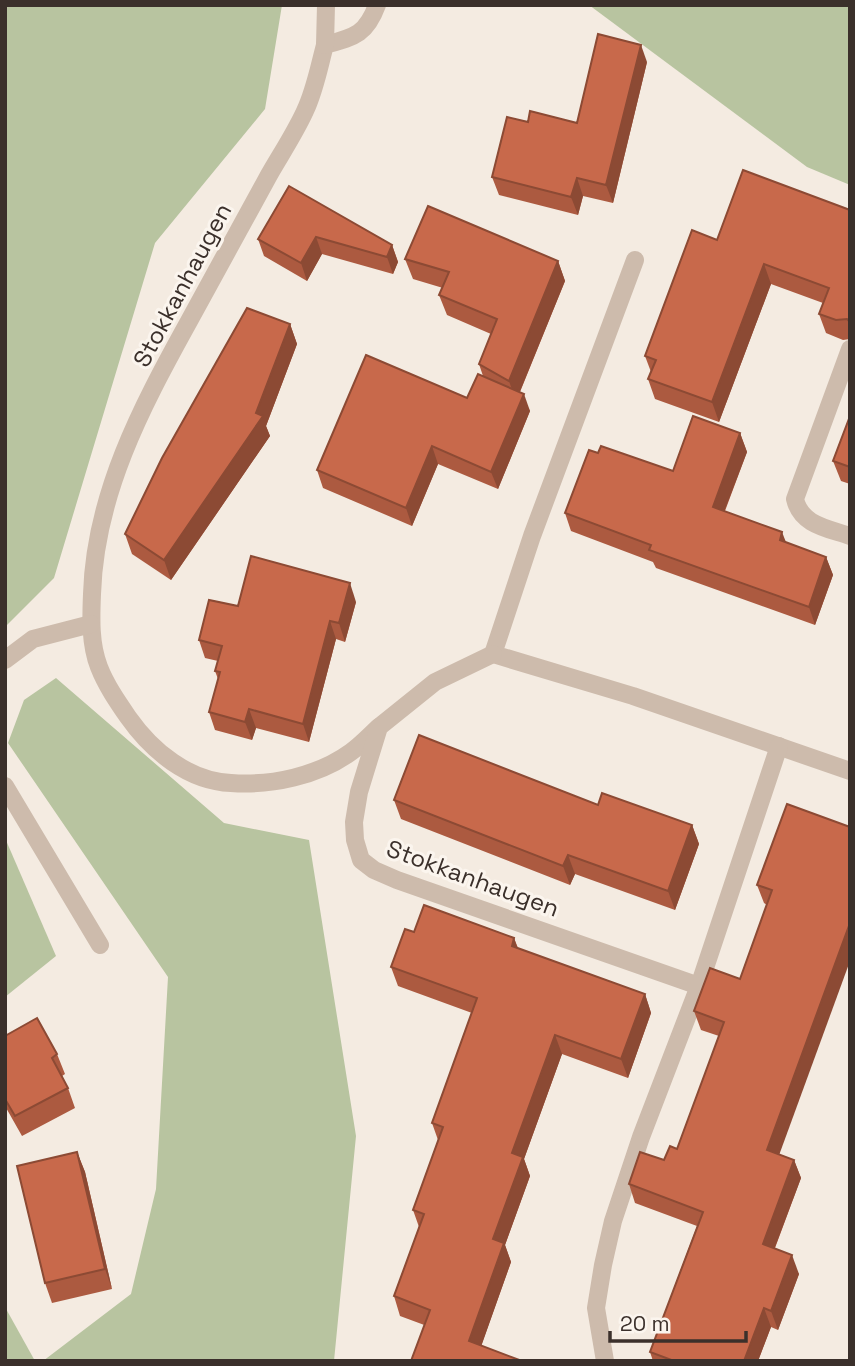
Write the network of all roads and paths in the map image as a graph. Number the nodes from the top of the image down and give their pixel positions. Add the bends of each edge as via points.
1 (326, 5) edge
2 (377, 5) edge
3 (325, 45) junction
4 (635, 260) dead end
5 (850, 349) edge
6 (850, 536) edge
7 (91, 624) junction
8 (493, 654) junction
9 (5, 660) edge
10 (379, 727) junction
11 (779, 746) junction
12 (849, 767) edge
13 (5, 786) edge
14 (100, 945) dead end
15 (699, 986) junction
16 (605, 1361) edge

1 - 3 street, Stokkanhaugen
2 - 3 street via 370,23 355,37
3 - 7 street, Stokkanhaugen via 306,110 126,444 97,538
4 - 8 street
5 - 6 street via 795,499 804,518
7 - 9 street via 33,639
7 - 10 street, Stokkanhaugen via 98,665 133,724 153,747 216,783 271,782 304,775 351,752
8 - 10 street, Stokkanhaugen via 435,682
8 - 11 street
10 - 15 street, Stokkanhaugen via 354,822 361,860 397,880
11 - 12 street
11 - 15 street
13 - 14 street
15 - 16 street via 613,1221 596,1308

